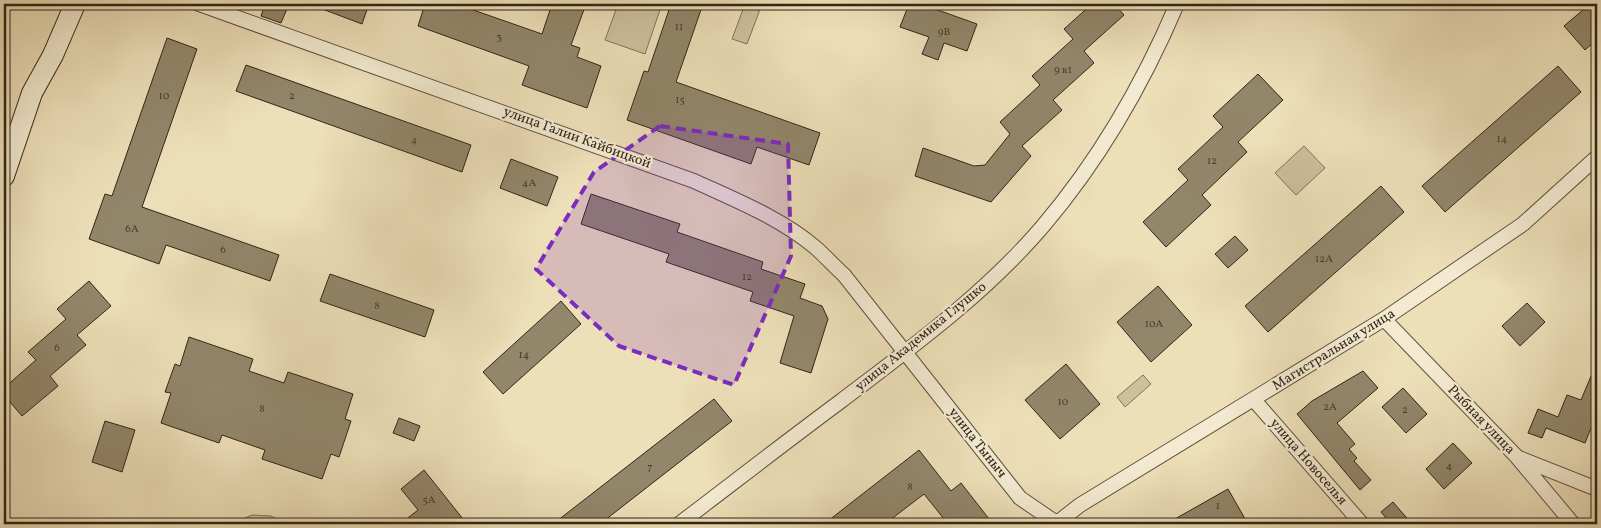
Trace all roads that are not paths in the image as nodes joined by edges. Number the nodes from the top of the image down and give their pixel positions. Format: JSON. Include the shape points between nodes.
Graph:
{"nodes":[{"id":1,"x":61,"y":4,"type":"edge"},
{"id":2,"x":75,"y":4,"type":"edge"},
{"id":3,"x":199,"y":4,"type":"edge"},
{"id":4,"x":1177,"y":4,"type":"edge"},
{"id":5,"x":32,"y":93,"type":"junction"},
{"id":6,"x":1596,"y":162,"type":"edge"},
{"id":7,"x":4,"y":176,"type":"edge"},
{"id":8,"x":1384,"y":319,"type":"junction"},
{"id":9,"x":905,"y":352,"type":"junction"},
{"id":10,"x":1254,"y":400,"type":"junction"},
{"id":11,"x":1517,"y":457,"type":"junction"},
{"id":12,"x":1597,"y":489,"type":"edge"},
{"id":13,"x":679,"y":524,"type":"edge"},
{"id":14,"x":1057,"y":524,"type":"edge"},
{"id":15,"x":1362,"y":524,"type":"edge"},
{"id":16,"x":1573,"y":524,"type":"edge"}],
"edges":[{"from":1,"to":5,"type":"main road"},
{"from":2,"to":5,"type":"main road"},
{"from":3,"to":9,"type":"street","name":"улица Галии Кайбицкой","via":[[685,177],[757,211],[807,242],[844,275]]},
{"from":4,"to":9,"type":"street","name":"улица Академика Глушко","via":[[1120,121],[1084,174],[1043,226],[999,273]]},
{"from":5,"to":7,"type":"main road"},
{"from":6,"to":8,"type":"street","name":"Магистральная улица","via":[[1523,224]]},
{"from":8,"to":10,"type":"street","name":"Магистральная улица"},
{"from":8,"to":11,"type":"street","name":"Рыбная улица"},
{"from":9,"to":13,"type":"street","name":"улица Академика Глушко"},
{"from":9,"to":14,"type":"street","name":"улица Тыныч","via":[[1020,498]]},
{"from":10,"to":14,"type":"street","name":"Магистральная улица","via":[[1080,505]]},
{"from":10,"to":15,"type":"street","name":"улица Новоселья"},
{"from":11,"to":12,"type":"street"},
{"from":11,"to":16,"type":"street","name":"Рыбная улица"}]}
